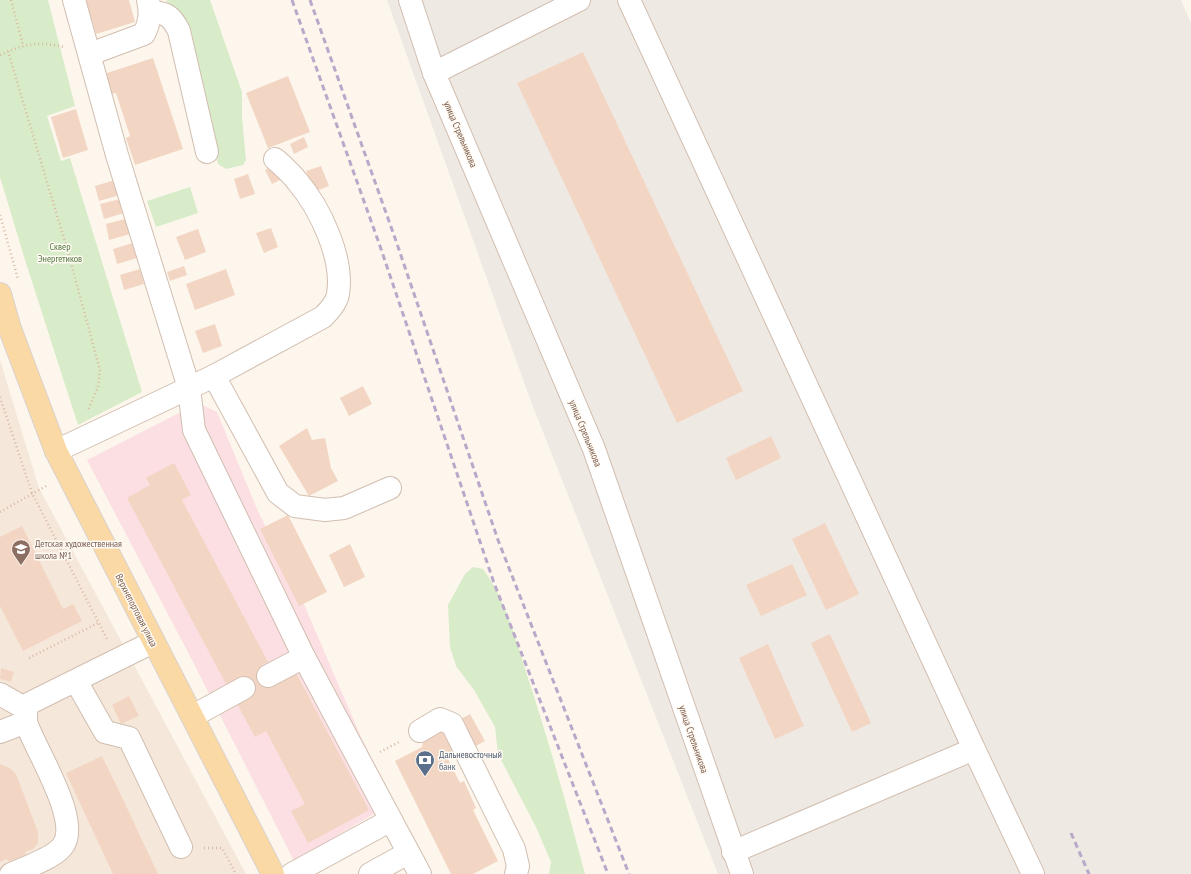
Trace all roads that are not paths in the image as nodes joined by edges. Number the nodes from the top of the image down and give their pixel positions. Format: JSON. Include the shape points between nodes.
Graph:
{"nodes":[{"id":1,"x":74,"y":0,"type":"edge"},
{"id":2,"x":410,"y":0,"type":"edge"},
{"id":3,"x":578,"y":0,"type":"edge"},
{"id":4,"x":629,"y":0,"type":"edge"},
{"id":5,"x":149,"y":6,"type":"edge"},
{"id":6,"x":90,"y":54,"type":"junction"},
{"id":7,"x":434,"y":73,"type":"junction"},
{"id":8,"x":207,"y":152,"type":"dead end"},
{"id":9,"x":275,"y":159,"type":"dead end"},
{"id":10,"x":0,"y":294,"type":"edge"},
{"id":11,"x":214,"y":376,"type":"junction"},
{"id":12,"x":189,"y":388,"type":"junction"},
{"id":13,"x":64,"y":448,"type":"junction"},
{"id":14,"x":390,"y":488,"type":"dead end"},
{"id":15,"x":153,"y":642,"type":"junction"},
{"id":16,"x":304,"y":658,"type":"junction"},
{"id":17,"x":268,"y":676,"type":"dead end"},
{"id":18,"x":76,"y":681,"type":"junction"},
{"id":19,"x":244,"y":688,"type":"dead end"},
{"id":20,"x":0,"y":694,"type":"edge"},
{"id":21,"x":26,"y":715,"type":"junction"},
{"id":22,"x":192,"y":716,"type":"junction"},
{"id":23,"x":420,"y":731,"type":"road end"},
{"id":24,"x":0,"y":732,"type":"edge"},
{"id":25,"x":974,"y":749,"type":"junction"},
{"id":26,"x":391,"y":820,"type":"junction"},
{"id":27,"x":181,"y":847,"type":"road end"},
{"id":28,"x":733,"y":852,"type":"junction"},
{"id":29,"x":408,"y":853,"type":"junction"},
{"id":30,"x":11,"y":874,"type":"edge"},
{"id":31,"x":273,"y":874,"type":"edge"},
{"id":32,"x":292,"y":874,"type":"edge"},
{"id":33,"x":370,"y":874,"type":"edge"},
{"id":34,"x":420,"y":874,"type":"edge"},
{"id":35,"x":516,"y":874,"type":"edge"},
{"id":36,"x":742,"y":874,"type":"edge"},
{"id":37,"x":1033,"y":874,"type":"edge"}],
"edges":[{"from":1,"to":6,"type":"street"},
{"from":2,"to":7,"type":"street","name":"улица Стрельникова"},
{"from":3,"to":7,"type":"street"},
{"from":4,"to":25,"type":"street"},
{"from":5,"to":6,"type":"street","via":[[149,24],[144,34]]},
{"from":5,"to":8,"type":"street","via":[[169,16],[179,31]]},
{"from":6,"to":12,"type":"street","via":[[117,155]]},
{"from":7,"to":28,"type":"street","name":"улица Стрельникова","via":[[594,449]]},
{"from":9,"to":11,"type":"street","via":[[298,181],[320,216],[335,252],[339,272],[338,295],[323,317]]},
{"from":10,"to":13,"type":"main road","name":"Верхнепортовая улица","via":[[10,330]]},
{"from":11,"to":12,"type":"street"},
{"from":11,"to":14,"type":"street","via":[[278,492],[295,506],[324,510],[344,508]]},
{"from":12,"to":13,"type":"street"},
{"from":12,"to":16,"type":"street","via":[[194,430]]},
{"from":13,"to":15,"type":"main road","name":"Верхнепортовая улица","via":[[68,475]]},
{"from":15,"to":18,"type":"street"},
{"from":15,"to":22,"type":"main road","name":"Верхнепортовая улица"},
{"from":16,"to":17,"type":"street"},
{"from":16,"to":26,"type":"street"},
{"from":18,"to":21,"type":"street","via":[[30,704]]},
{"from":18,"to":27,"type":"street","via":[[105,732],[129,738]]},
{"from":19,"to":22,"type":"street"},
{"from":20,"to":21,"type":"street"},
{"from":21,"to":24,"type":"street"},
{"from":21,"to":30,"type":"street","via":[[30,735],[66,815],[67,839],[57,852]]},
{"from":22,"to":31,"type":"main road","name":"Верхнепортовая улица"},
{"from":23,"to":35,"type":"street","via":[[440,719],[452,724],[514,849],[518,866]]},
{"from":25,"to":28,"type":"street"},
{"from":25,"to":37,"type":"street"},
{"from":26,"to":29,"type":"street"},
{"from":26,"to":32,"type":"street"},
{"from":28,"to":36,"type":"street","name":"улица Стрельникова"},
{"from":29,"to":33,"type":"street"},
{"from":29,"to":34,"type":"street"}]}
